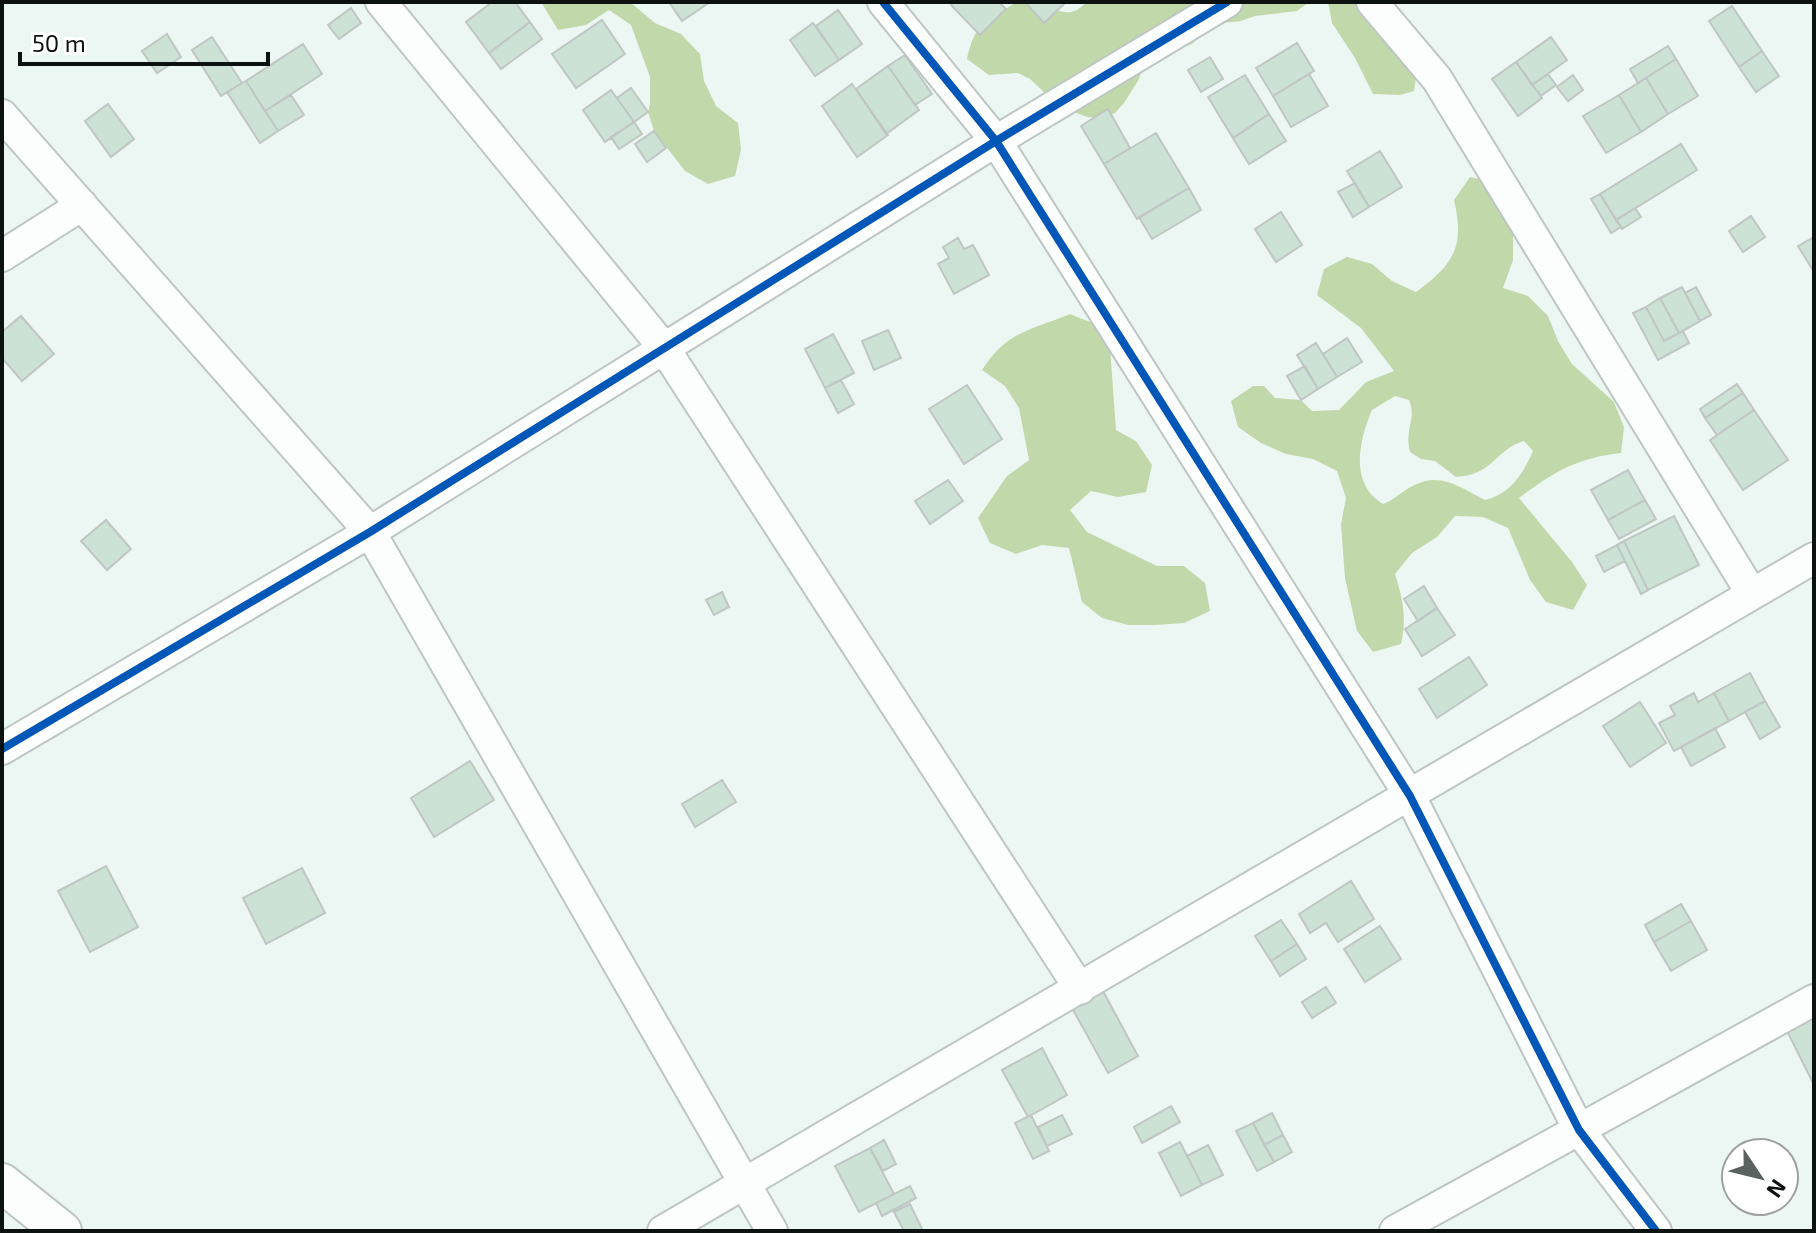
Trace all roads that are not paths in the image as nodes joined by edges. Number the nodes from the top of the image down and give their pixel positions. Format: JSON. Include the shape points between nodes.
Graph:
{"nodes":[{"id":1,"x":381,"y":2,"type":"edge"},
{"id":2,"x":883,"y":2,"type":"edge"},
{"id":3,"x":1227,"y":2,"type":"edge"},
{"id":4,"x":1372,"y":2,"type":"edge"},
{"id":5,"x":2,"y":115,"type":"edge"},
{"id":6,"x":996,"y":141,"type":"junction"},
{"id":7,"x":82,"y":205,"type":"junction"},
{"id":8,"x":2,"y":256,"type":"edge"},
{"id":9,"x":664,"y":348,"type":"junction"},
{"id":10,"x":370,"y":532,"type":"junction"},
{"id":11,"x":1814,"y":558,"type":"edge"},
{"id":12,"x":1752,"y":594,"type":"junction"},
{"id":13,"x":2,"y":749,"type":"edge"},
{"id":14,"x":1410,"y":796,"type":"junction"},
{"id":15,"x":1080,"y":989,"type":"junction"},
{"id":16,"x":1814,"y":1000,"type":"edge"},
{"id":17,"x":1579,"y":1130,"type":"junction"},
{"id":18,"x":2,"y":1183,"type":"edge"},
{"id":19,"x":744,"y":1185,"type":"junction"},
{"id":20,"x":62,"y":1231,"type":"edge"},
{"id":21,"x":663,"y":1231,"type":"edge"},
{"id":22,"x":772,"y":1231,"type":"edge"},
{"id":23,"x":1395,"y":1231,"type":"edge"},
{"id":24,"x":1656,"y":1231,"type":"edge"}],
"edges":[{"from":1,"to":9,"type":"street"},
{"from":2,"to":6,"type":"street"},
{"from":3,"to":6,"type":"street"},
{"from":4,"to":12,"type":"street","via":[[1437,79]]},
{"from":5,"to":7,"type":"street"},
{"from":6,"to":9,"type":"street"},
{"from":6,"to":14,"type":"street"},
{"from":7,"to":8,"type":"street"},
{"from":7,"to":10,"type":"street"},
{"from":9,"to":10,"type":"street"},
{"from":9,"to":15,"type":"street"},
{"from":10,"to":13,"type":"street"},
{"from":10,"to":19,"type":"street"},
{"from":11,"to":12,"type":"street"},
{"from":12,"to":14,"type":"street"},
{"from":14,"to":15,"type":"street"},
{"from":14,"to":17,"type":"street"},
{"from":15,"to":19,"type":"street"},
{"from":16,"to":17,"type":"street"},
{"from":17,"to":23,"type":"street"},
{"from":17,"to":24,"type":"street"},
{"from":18,"to":20,"type":"street"},
{"from":19,"to":21,"type":"street"},
{"from":19,"to":22,"type":"street"}]}
